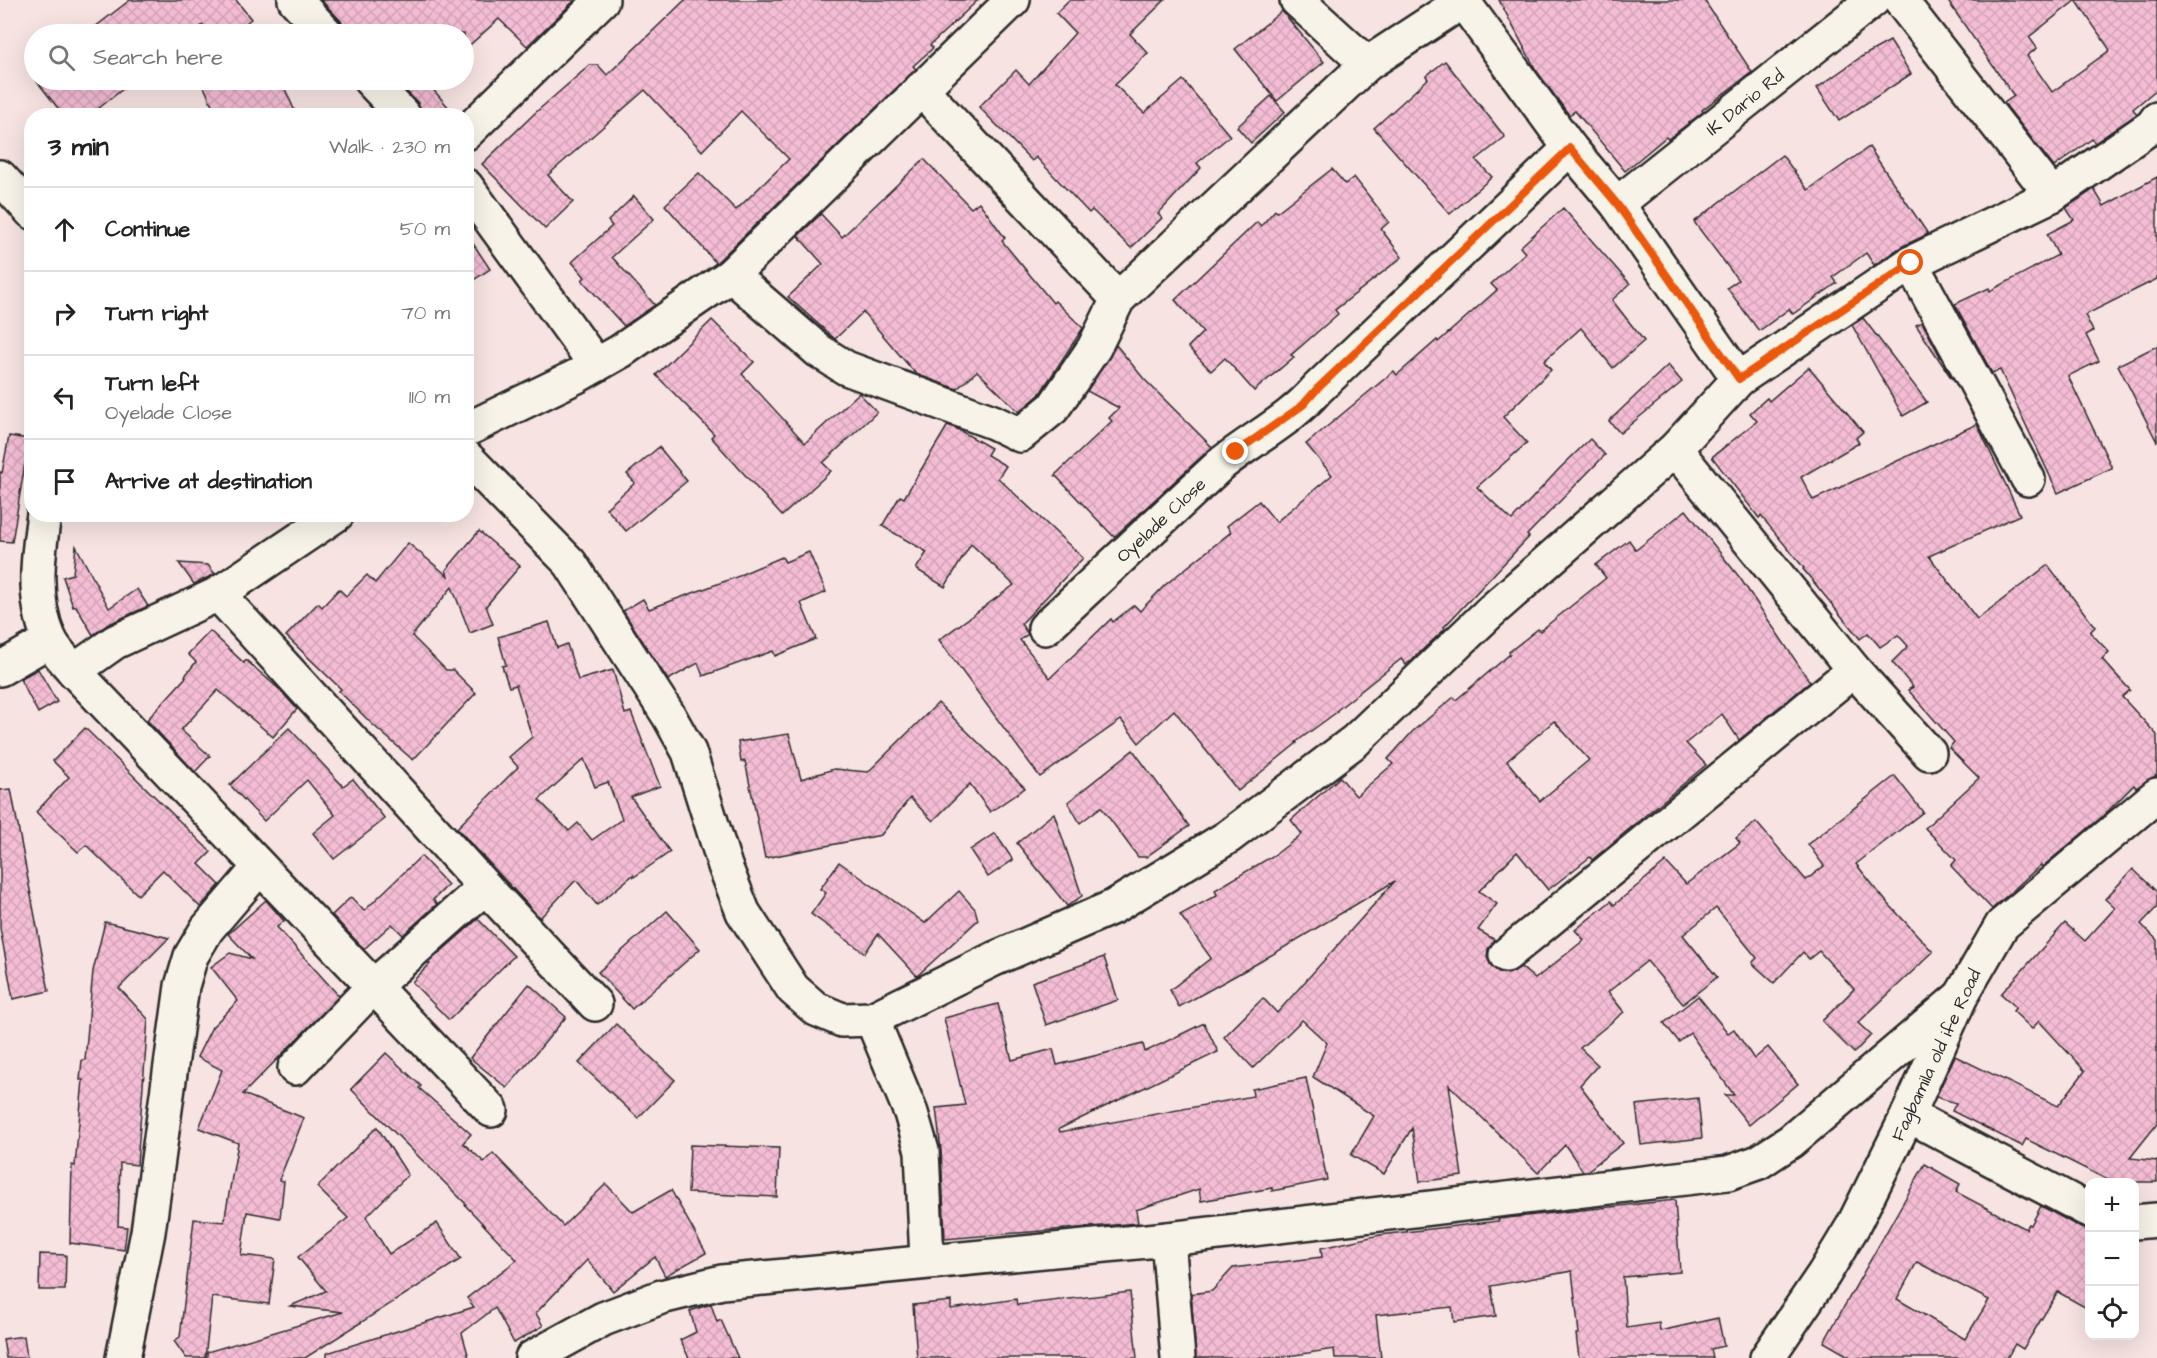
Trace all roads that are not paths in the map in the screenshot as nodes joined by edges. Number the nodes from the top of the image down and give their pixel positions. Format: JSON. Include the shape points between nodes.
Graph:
{"nodes":[{"id":1,"x":295,"y":0,"type":"edge"},
{"id":2,"x":602,"y":0,"type":"edge"},
{"id":3,"x":1013,"y":0,"type":"edge"},
{"id":4,"x":1297,"y":0,"type":"edge"},
{"id":5,"x":1873,"y":0,"type":"edge"},
{"id":6,"x":1900,"y":0,"type":"edge"},
{"id":7,"x":1463,"y":1,"type":"edge"},
{"id":8,"x":318,"y":24,"type":"edge"},
{"id":9,"x":1367,"y":64,"type":"junction"},
{"id":10,"x":921,"y":89,"type":"junction"},
{"id":11,"x":379,"y":90,"type":"edge"},
{"id":12,"x":396,"y":108,"type":"edge"},
{"id":13,"x":2157,"y":119,"type":"edge"},
{"id":14,"x":474,"y":125,"type":"edge"},
{"id":15,"x":1570,"y":148,"type":"junction"},
{"id":16,"x":0,"y":177,"type":"edge"},
{"id":17,"x":2052,"y":195,"type":"junction"},
{"id":18,"x":474,"y":197,"type":"edge"},
{"id":19,"x":24,"y":203,"type":"edge"},
{"id":20,"x":1617,"y":204,"type":"junction"},
{"id":21,"x":1911,"y":263,"type":"junction"},
{"id":22,"x":731,"y":275,"type":"junction"},
{"id":23,"x":1118,"y":299,"type":"junction"},
{"id":24,"x":596,"y":365,"type":"junction"},
{"id":25,"x":1739,"y":379,"type":"junction"},
{"id":26,"x":474,"y":426,"type":"edge"},
{"id":27,"x":1675,"y":449,"type":"junction"},
{"id":28,"x":474,"y":464,"type":"edge"},
{"id":29,"x":2028,"y":479,"type":"dead end"},
{"id":30,"x":43,"y":522,"type":"edge"},
{"id":31,"x":325,"y":522,"type":"edge"},
{"id":32,"x":218,"y":594,"type":"junction"},
{"id":33,"x":1045,"y":628,"type":"dead end"},
{"id":34,"x":50,"y":640,"type":"junction"},
{"id":35,"x":0,"y":669,"type":"edge"},
{"id":36,"x":1854,"y":670,"type":"junction"},
{"id":37,"x":74,"y":671,"type":"junction"},
{"id":38,"x":1929,"y":753,"type":"dead end"},
{"id":39,"x":2157,"y":795,"type":"edge"},
{"id":40,"x":259,"y":868,"type":"junction"},
{"id":41,"x":485,"y":887,"type":"junction"},
{"id":42,"x":1506,"y":955,"type":"dead end"},
{"id":43,"x":374,"y":986,"type":"junction"},
{"id":44,"x":1961,"y":996,"type":"junction"},
{"id":45,"x":596,"y":1004,"type":"dead end"},
{"id":46,"x":872,"y":1019,"type":"junction"},
{"id":47,"x":295,"y":1068,"type":"dead end"},
{"id":48,"x":491,"y":1110,"type":"dead end"},
{"id":49,"x":1908,"y":1115,"type":"junction"},
{"id":50,"x":2085,"y":1208,"type":"edge"},
{"id":51,"x":2157,"y":1220,"type":"edge"},
{"id":52,"x":2139,"y":1222,"type":"edge"},
{"id":53,"x":1168,"y":1239,"type":"junction"},
{"id":54,"x":927,"y":1260,"type":"junction"},
{"id":55,"x":123,"y":1358,"type":"edge"},
{"id":56,"x":532,"y":1358,"type":"edge"},
{"id":57,"x":1178,"y":1358,"type":"edge"},
{"id":58,"x":1767,"y":1358,"type":"edge"}],
"edges":[{"from":1,"to":8,"type":"street"},
{"from":2,"to":14,"type":"street"},
{"from":3,"to":10,"type":"street"},
{"from":4,"to":9,"type":"street"},
{"from":5,"to":20,"type":"street","name":"IK Dario Rd"},
{"from":6,"to":17,"type":"street"},
{"from":7,"to":9,"type":"street"},
{"from":7,"to":15,"type":"street"},
{"from":9,"to":23,"type":"street"},
{"from":10,"to":22,"type":"street"},
{"from":10,"to":23,"type":"street"},
{"from":11,"to":12,"type":"street"},
{"from":13,"to":17,"type":"street"},
{"from":15,"to":20,"type":"street"},
{"from":15,"to":33,"type":"street","name":"Oyelade Close","via":[[1303,405],[1220,465]]},
{"from":16,"to":19,"type":"street"},
{"from":17,"to":21,"type":"street"},
{"from":18,"to":24,"type":"street"},
{"from":20,"to":25,"type":"street"},
{"from":21,"to":25,"type":"street"},
{"from":21,"to":29,"type":"street"},
{"from":22,"to":23,"type":"street","via":[[819,351],[846,368],[1020,435],[1053,408],[1094,348]]},
{"from":22,"to":24,"type":"street"},
{"from":24,"to":26,"type":"street"},
{"from":25,"to":27,"type":"street"},
{"from":27,"to":36,"type":"street"},
{"from":27,"to":46,"type":"street","via":[[1489,613],[1355,741],[1228,837],[1113,907]]},
{"from":28,"to":46,"type":"street","via":[[570,563],[669,716],[689,752],[743,912],[793,989],[816,1009],[842,1020]]},
{"from":30,"to":34,"type":"street","via":[[38,605]]},
{"from":31,"to":32,"type":"street"},
{"from":32,"to":37,"type":"street","via":[[115,642]]},
{"from":32,"to":41,"type":"street"},
{"from":34,"to":35,"type":"street"},
{"from":34,"to":37,"type":"street"},
{"from":36,"to":38,"type":"street"},
{"from":36,"to":42,"type":"street"},
{"from":37,"to":40,"type":"street"},
{"from":39,"to":44,"type":"street","name":"Fagbamila old ife Road","via":[[2002,925]]},
{"from":40,"to":43,"type":"street"},
{"from":40,"to":55,"type":"street","via":[[207,929],[191,956],[182,986],[148,1232]]},
{"from":41,"to":43,"type":"street"},
{"from":41,"to":45,"type":"street"},
{"from":43,"to":47,"type":"street"},
{"from":43,"to":48,"type":"street"},
{"from":44,"to":49,"type":"street","name":"Fagbamila old ife Road"},
{"from":44,"to":53,"type":"street","via":[[1791,1141],[1759,1162],[1728,1173]]},
{"from":46,"to":54,"type":"street","via":[[911,1113],[922,1151]]},
{"from":49,"to":50,"type":"street"},
{"from":49,"to":58,"type":"street","name":"Fagbamila old ife Road","via":[[1853,1226]]},
{"from":51,"to":52,"type":"street"},
{"from":53,"to":54,"type":"street"},
{"from":53,"to":57,"type":"street"},
{"from":54,"to":56,"type":"street","via":[[722,1282],[661,1297],[603,1319]]}]}
